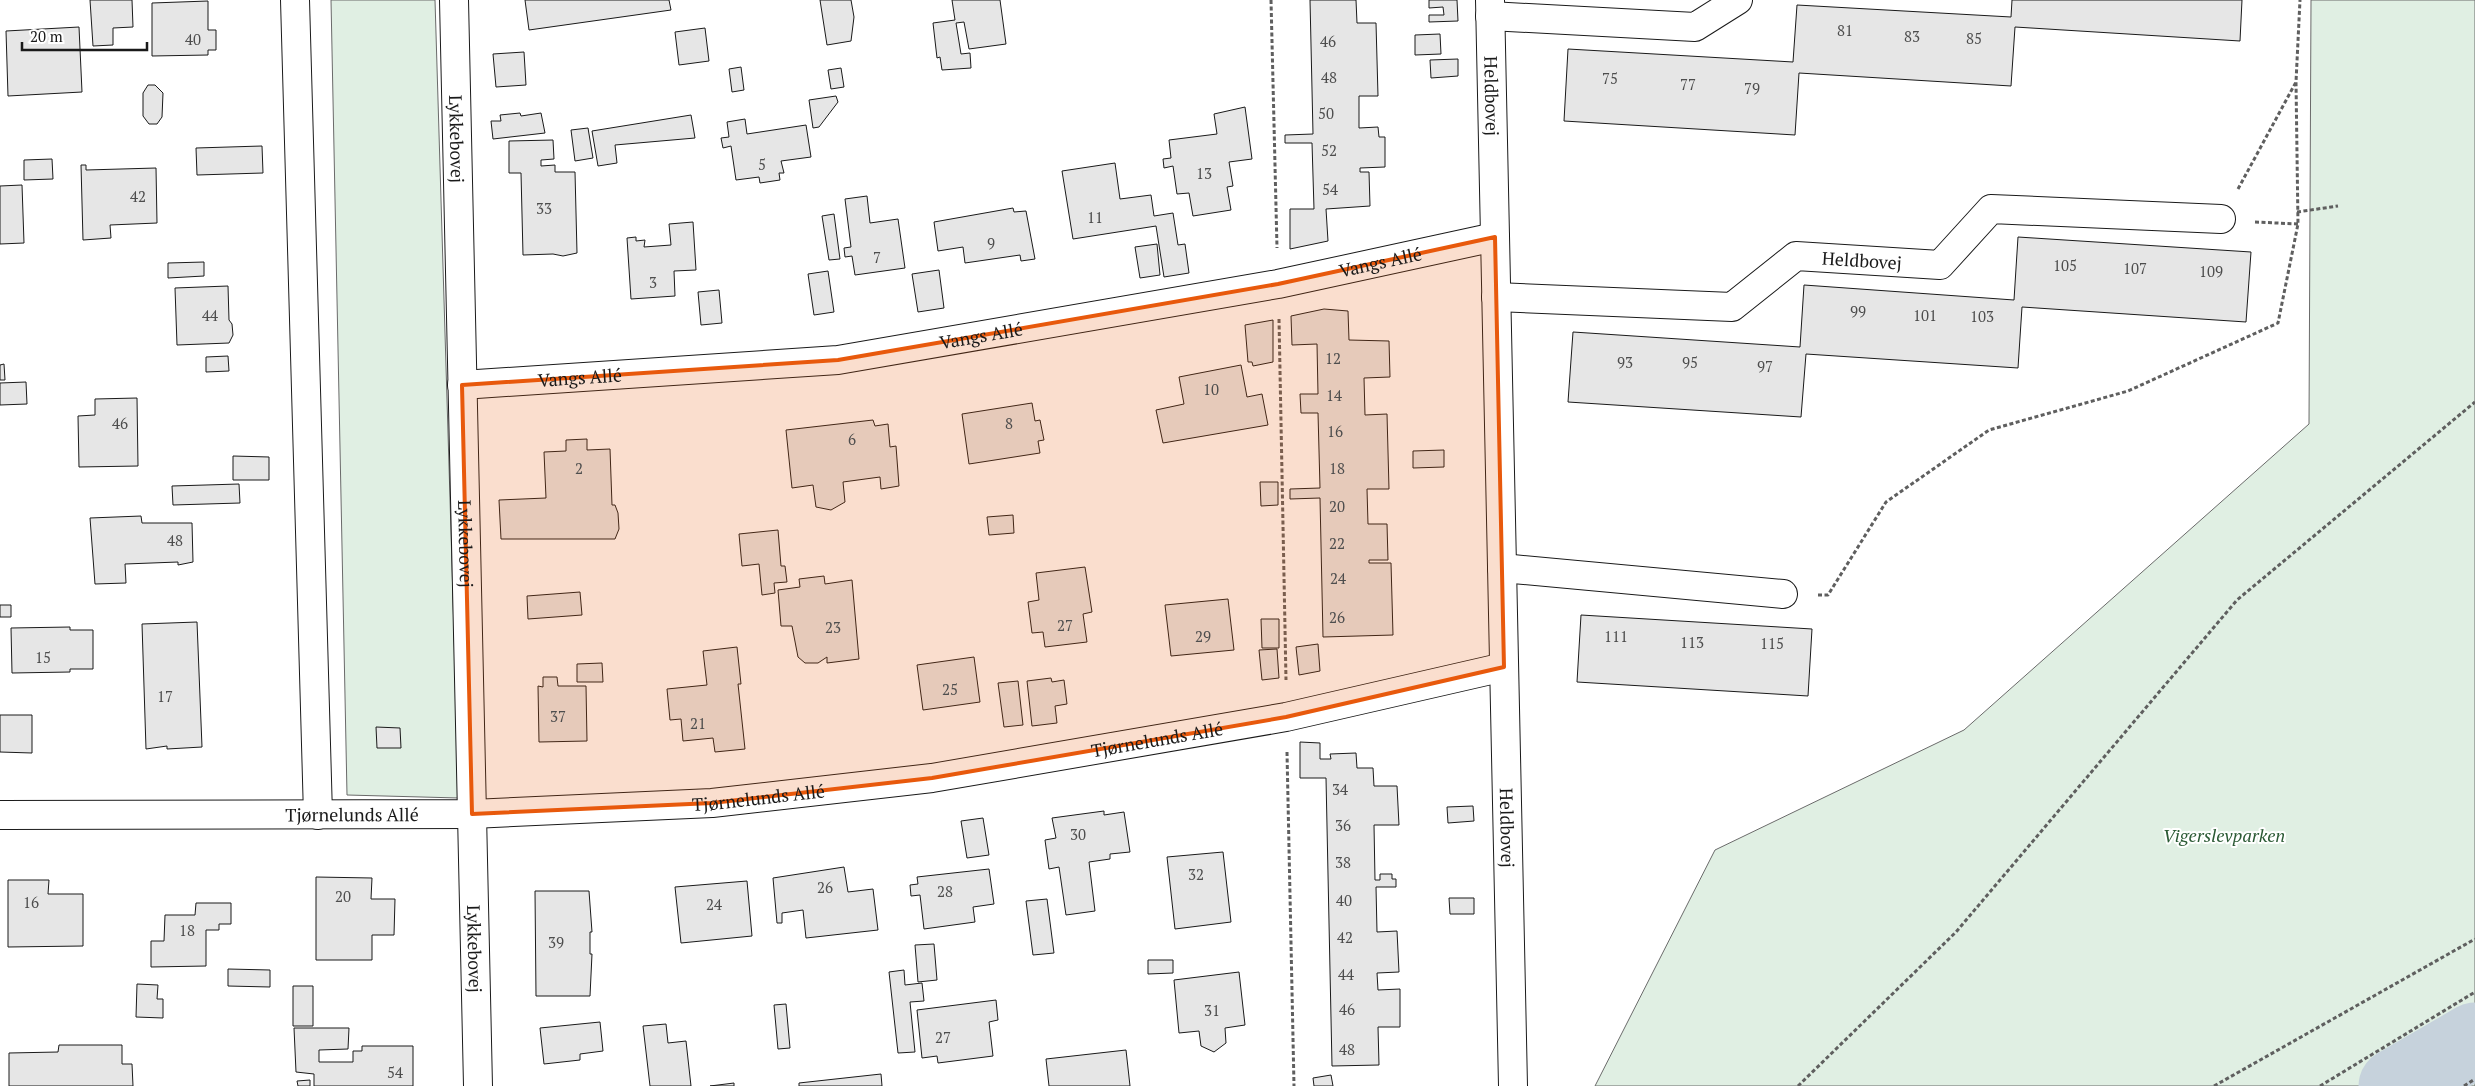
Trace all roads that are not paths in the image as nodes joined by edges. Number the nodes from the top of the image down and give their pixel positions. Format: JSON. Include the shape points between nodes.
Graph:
{"nodes":[{"id":1,"x":296,"y":0,"type":"edge"},
{"id":2,"x":454,"y":0,"type":"edge"},
{"id":3,"x":1738,"y":0,"type":"edge"},
{"id":4,"x":1490,"y":8,"type":"edge"},
{"id":5,"x":2221,"y":219,"type":"road end"},
{"id":6,"x":1495,"y":237,"type":"junction"},
{"id":7,"x":1496,"y":297,"type":"junction"},
{"id":8,"x":462,"y":386,"type":"junction"},
{"id":9,"x":1502,"y":568,"type":"junction"},
{"id":10,"x":1783,"y":594,"type":"road end"},
{"id":11,"x":1504,"y":667,"type":"junction"},
{"id":12,"x":472,"y":814,"type":"junction"},
{"id":13,"x":0,"y":815,"type":"edge"},
{"id":14,"x":318,"y":815,"type":"junction"},
{"id":15,"x":478,"y":1086,"type":"edge"},
{"id":16,"x":1513,"y":1086,"type":"edge"}],
"edges":[{"from":1,"to":14,"type":"street"},
{"from":2,"to":8,"type":"street","name":"Lykkebovej"},
{"from":3,"to":4,"type":"street","name":"Heldbovej","via":[[1695,27]]},
{"from":4,"to":6,"type":"street","name":"Heldbovej"},
{"from":5,"to":7,"type":"street","name":"Heldbovej","via":[[1991,209],[1940,265],[1796,256],[1732,308]]},
{"from":6,"to":7,"type":"street","name":"Heldbovej"},
{"from":6,"to":8,"type":"street","name":"Vangs Allé","via":[[1278,284],[838,360]]},
{"from":7,"to":9,"type":"street","name":"Heldbovej"},
{"from":8,"to":12,"type":"street","name":"Lykkebovej"},
{"from":9,"to":10,"type":"street"},
{"from":9,"to":11,"type":"street","name":"Heldbovej"},
{"from":11,"to":12,"type":"street","name":"Tjørnelunds Allé","via":[[1286,717],[932,778],[712,803]]},
{"from":11,"to":16,"type":"street","name":"Heldbovej"},
{"from":12,"to":14,"type":"street","name":"Tjørnelunds Allé"},
{"from":12,"to":15,"type":"street","name":"Lykkebovej"},
{"from":13,"to":14,"type":"street","name":"Tjørnelunds Allé"}]}
